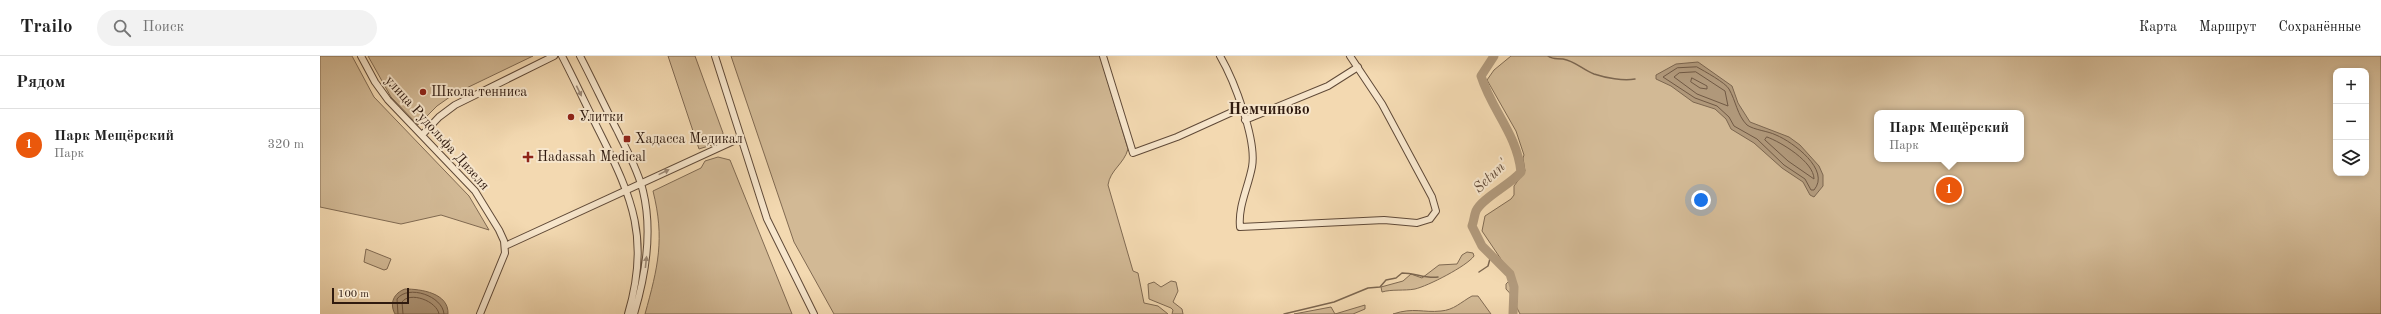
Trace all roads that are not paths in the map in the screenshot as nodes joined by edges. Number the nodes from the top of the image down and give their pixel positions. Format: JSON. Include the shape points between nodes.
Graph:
{"nodes":[{"id":1,"x":361,"y":56,"type":"edge"},
{"id":2,"x":554,"y":56,"type":"edge"},
{"id":3,"x":562,"y":56,"type":"edge"},
{"id":4,"x":580,"y":56,"type":"edge"},
{"id":5,"x":715,"y":56,"type":"edge"},
{"id":6,"x":1103,"y":56,"type":"edge"},
{"id":7,"x":1220,"y":56,"type":"edge"},
{"id":8,"x":1350,"y":56,"type":"edge"},
{"id":9,"x":1358,"y":67,"type":"junction"},
{"id":10,"x":1241,"y":108,"type":"junction"},
{"id":11,"x":1245,"y":120,"type":"junction"},
{"id":12,"x":422,"y":135,"type":"junction"},
{"id":13,"x":740,"y":138,"type":"junction"},
{"id":14,"x":641,"y":183,"type":"junction"},
{"id":15,"x":627,"y":190,"type":"junction"},
{"id":16,"x":505,"y":246,"type":"junction"},
{"id":17,"x":480,"y":314,"type":"edge"},
{"id":18,"x":628,"y":314,"type":"edge"},
{"id":19,"x":634,"y":314,"type":"edge"},
{"id":20,"x":814,"y":314,"type":"edge"}],
"edges":[{"from":1,"to":12,"type":"street","name":"улица Рудольфа Дизеля","via":[[388,100]]},
{"from":2,"to":12,"type":"street","via":[[454,105],[438,117]]},
{"from":3,"to":15,"type":"street","one_way":true},
{"from":4,"to":14,"type":"street"},
{"from":5,"to":13,"type":"street"},
{"from":6,"to":10,"type":"street","via":[[1133,153],[1177,137]]},
{"from":7,"to":10,"type":"street","via":[[1232,79]]},
{"from":8,"to":9,"type":"street"},
{"from":9,"to":11,"type":"street","via":[[1328,86]]},
{"from":9,"to":11,"type":"street","via":[[1382,104],[1432,197],[1436,211],[1430,219],[1417,223],[1384,220],[1240,227],[1242,199],[1252,166]]},
{"from":10,"to":11,"type":"street"},
{"from":12,"to":16,"type":"street","name":"улица Рудольфа Дизеля","via":[[475,190],[499,230]]},
{"from":14,"to":13,"type":"street","one_way":true},
{"from":13,"to":20,"type":"street","via":[[767,219]]},
{"from":14,"to":15,"type":"street"},
{"from":19,"to":14,"type":"street","one_way":true,"via":[[644,273],[648,239]]},
{"from":15,"to":16,"type":"street"},
{"from":15,"to":18,"type":"street","via":[[636,221],[639,258],[636,287]]},
{"from":16,"to":17,"type":"street","via":[[503,258]]}]}
